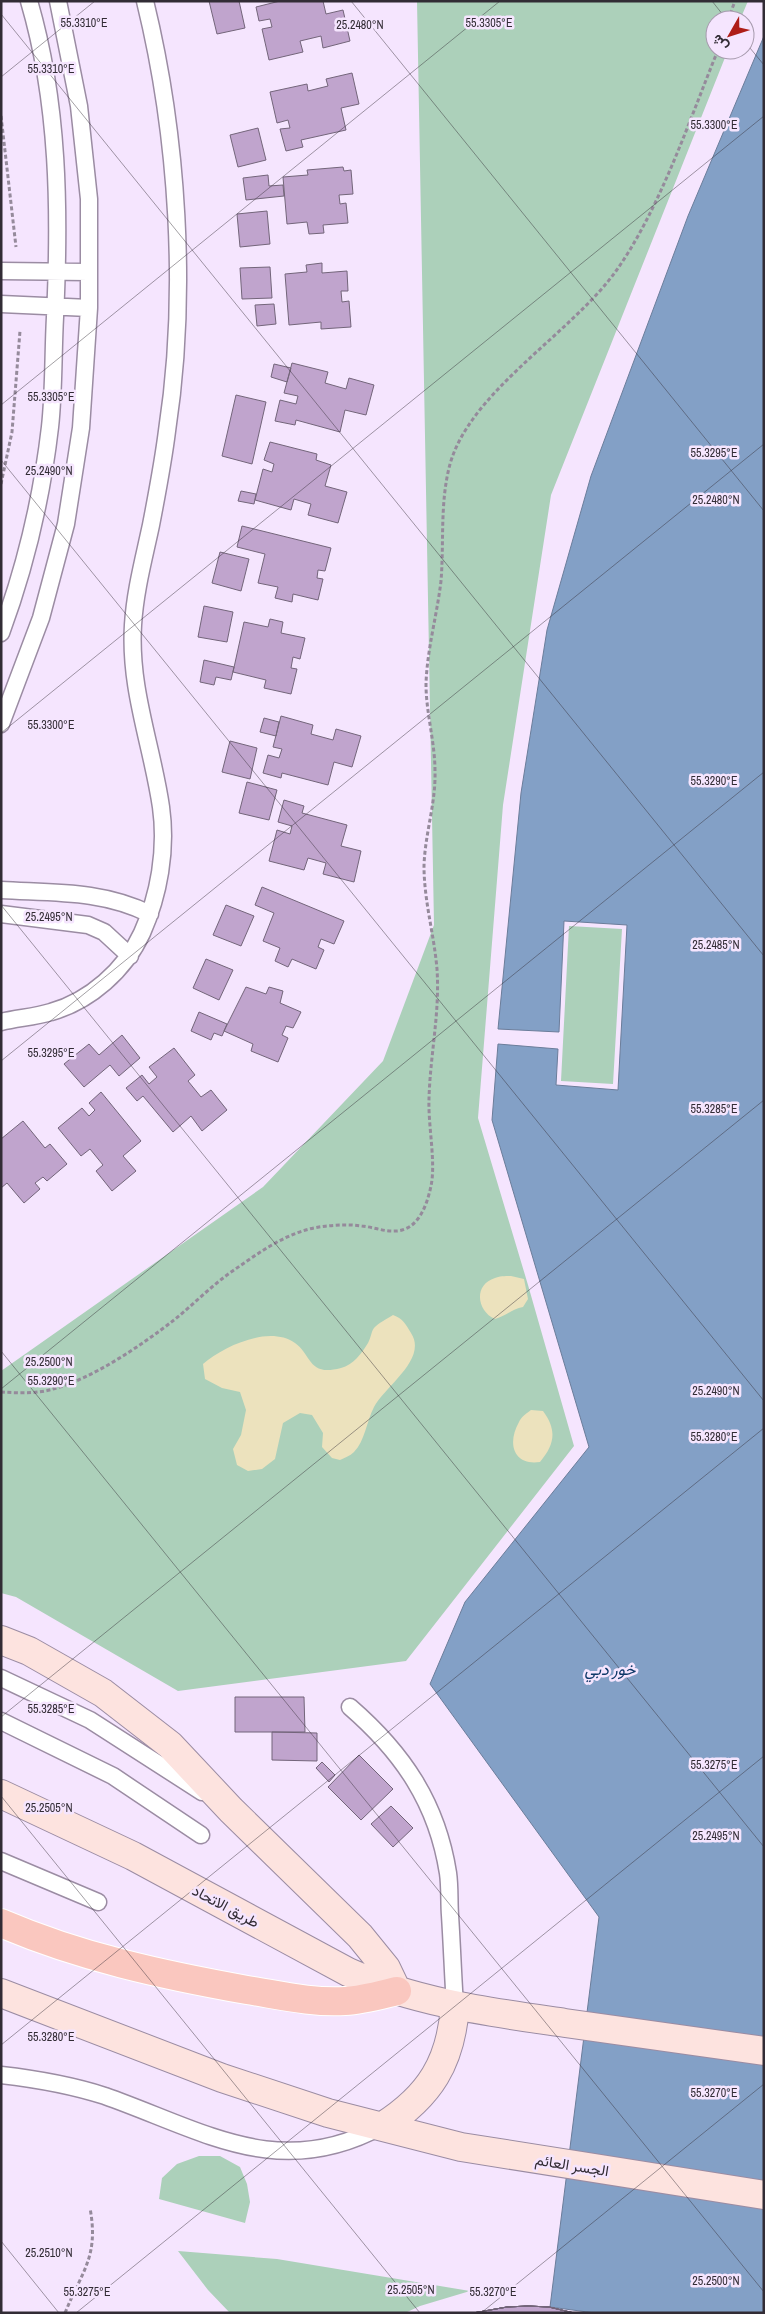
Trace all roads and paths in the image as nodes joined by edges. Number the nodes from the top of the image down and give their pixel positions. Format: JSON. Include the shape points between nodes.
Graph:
{"nodes":[{"id":1,"x":29,"y":1,"type":"edge"},
{"id":2,"x":58,"y":1,"type":"edge"},
{"id":3,"x":145,"y":1,"type":"edge"},
{"id":4,"x":714,"y":60,"type":"edge"},
{"id":5,"x":1,"y":271,"type":"edge"},
{"id":6,"x":57,"y":271,"type":"junction"},
{"id":7,"x":88,"y":272,"type":"junction"},
{"id":8,"x":1,"y":304,"type":"edge"},
{"id":9,"x":56,"y":306,"type":"junction"},
{"id":10,"x":89,"y":308,"type":"junction"},
{"id":11,"x":1,"y":634,"type":"edge"},
{"id":12,"x":1,"y":724,"type":"edge"},
{"id":13,"x":1,"y":890,"type":"edge"},
{"id":14,"x":1,"y":914,"type":"edge"},
{"id":15,"x":150,"y":914,"type":"junction"},
{"id":16,"x":130,"y":956,"type":"junction"},
{"id":17,"x":1,"y":1022,"type":"edge"},
{"id":18,"x":1,"y":1392,"type":"edge"},
{"id":19,"x":1,"y":1640,"type":"edge"},
{"id":20,"x":1,"y":1678,"type":"edge"},
{"id":21,"x":350,"y":1707,"type":"dead end"},
{"id":22,"x":1,"y":1721,"type":"edge"},
{"id":23,"x":1,"y":1794,"type":"edge"},
{"id":24,"x":232,"y":1810,"type":"junction"},
{"id":25,"x":201,"y":1835,"type":"dead end"},
{"id":26,"x":1,"y":1861,"type":"edge"},
{"id":27,"x":98,"y":1902,"type":"dead end"},
{"id":28,"x":1,"y":1923,"type":"edge"},
{"id":29,"x":397,"y":1991,"type":"junction"},
{"id":30,"x":1,"y":1993,"type":"edge"},
{"id":31,"x":455,"y":2006,"type":"junction"},
{"id":32,"x":764,"y":2051,"type":"edge"},
{"id":33,"x":1,"y":2075,"type":"edge"},
{"id":34,"x":383,"y":2126,"type":"junction"},
{"id":35,"x":764,"y":2195,"type":"edge"},
{"id":36,"x":90,"y":2208,"type":"dead end"},
{"id":37,"x":65,"y":2313,"type":"edge"}],
"edges":[{"from":1,"to":6,"type":"lane","via":[[50,105],[58,197]]},
{"from":2,"to":7,"type":"lane","via":[[79,106],[89,199]]},
{"from":3,"to":15,"type":"lane","via":[[169,132],[177,231],[176,330],[168,428],[139,575],[133,625],[133,675],[161,809],[163,844]]},
{"from":4,"to":18,"type":"path","via":[[656,199],[640,233],[615,272],[586,308],[480,410],[461,436],[449,466],[444,498],[440,585],[426,682],[435,771],[424,866],[437,970],[437,1005],[429,1101],[432,1176],[422,1213],[408,1228],[397,1231],[338,1224],[290,1235],[230,1272],[148,1339],[117,1359],[53,1389]]},
{"from":5,"to":6,"type":"lane"},
{"from":6,"to":7,"type":"lane"},
{"from":6,"to":9,"type":"lane"},
{"from":7,"to":10,"type":"lane"},
{"from":8,"to":9,"type":"lane"},
{"from":9,"to":10,"type":"lane"},
{"from":9,"to":11,"type":"lane","via":[[50,427],[33,522]]},
{"from":10,"to":12,"type":"lane","via":[[81,428],[66,524],[41,618]]},
{"from":13,"to":15,"type":"lane","via":[[98,895]]},
{"from":14,"to":16,"type":"lane","via":[[88,925],[104,932]]},
{"from":15,"to":16,"type":"lane"},
{"from":16,"to":17,"type":"lane","via":[[81,1000],[51,1012]]},
{"from":19,"to":24,"type":"main road","via":[[28,1651],[102,1693],[170,1745]]},
{"from":20,"to":24,"type":"lane","via":[[90,1720]]},
{"from":21,"to":31,"type":"lane","via":[[397,1754],[431,1810],[448,1875]]},
{"from":22,"to":25,"type":"lane","via":[[113,1776]]},
{"from":23,"to":29,"type":"main road","name":"طريق الاتحاد","via":[[133,1856],[348,1972]]},
{"from":24,"to":29,"type":"main road","via":[[360,1936],[386,1968]]},
{"from":26,"to":27,"type":"lane"},
{"from":28,"to":29,"type":"main road","via":[[110,1961],[210,1983],[317,2001],[371,1998]]},
{"from":29,"to":31,"type":"main road","name":"طريق الاتحاد"},
{"from":30,"to":34,"type":"main road","via":[[222,2078]]},
{"from":31,"to":32,"type":"main road"},
{"from":31,"to":34,"type":"main road","via":[[447,2055],[436,2076],[421,2096]]},
{"from":33,"to":34,"type":"lane","via":[[69,2086],[186,2128],[274,2151],[330,2148]]},
{"from":34,"to":35,"type":"main road","name":"الجسر العائم","via":[[469,2148]]},
{"from":36,"to":37,"type":"path","via":[[93,2243],[90,2260]]}]}
